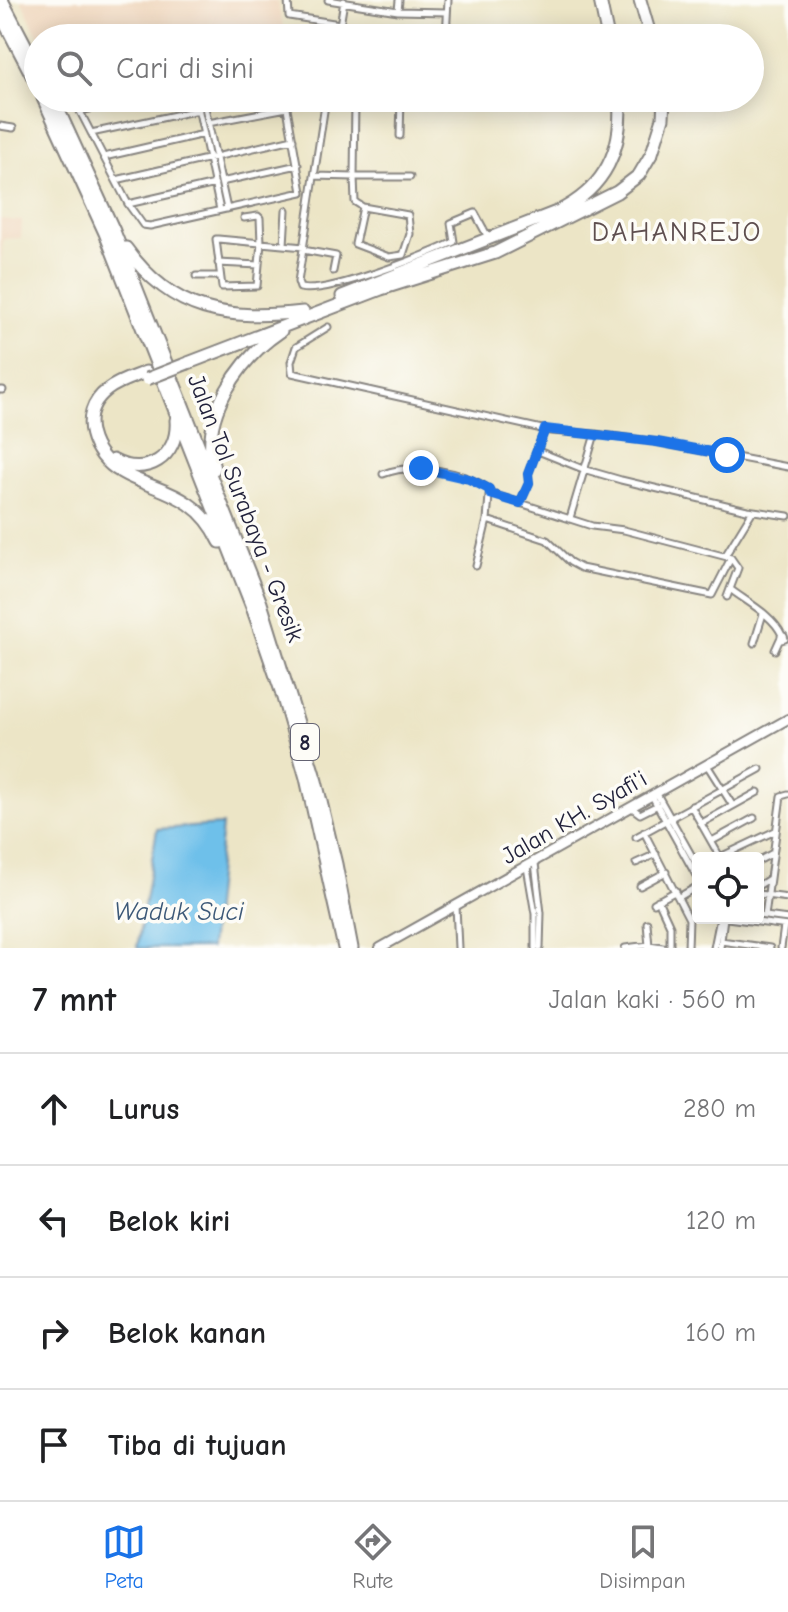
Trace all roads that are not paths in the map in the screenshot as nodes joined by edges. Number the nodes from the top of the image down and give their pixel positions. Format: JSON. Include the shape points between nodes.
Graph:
{"nodes":[{"id":1,"x":2,"y":0,"type":"edge"},
{"id":2,"x":288,"y":0,"type":"edge"},
{"id":3,"x":328,"y":0,"type":"edge"},
{"id":4,"x":399,"y":0,"type":"edge"},
{"id":5,"x":448,"y":0,"type":"edge"},
{"id":6,"x":600,"y":0,"type":"edge"},
{"id":7,"x":642,"y":0,"type":"edge"},
{"id":8,"x":344,"y":1,"type":"edge"},
{"id":9,"x":398,"y":11,"type":"junction"},
{"id":10,"x":447,"y":12,"type":"junction"},
{"id":11,"x":0,"y":14,"type":"edge"},
{"id":12,"x":340,"y":24,"type":"joint"},
{"id":13,"x":447,"y":24,"type":"edge"},
{"id":14,"x":605,"y":24,"type":"edge"},
{"id":15,"x":649,"y":24,"type":"edge"},
{"id":16,"x":24,"y":42,"type":"edge"},
{"id":17,"x":24,"y":60,"type":"edge"},
{"id":18,"x":49,"y":112,"type":"edge"},
{"id":19,"x":59,"y":112,"type":"edge"},
{"id":20,"x":80,"y":112,"type":"edge"},
{"id":21,"x":190,"y":112,"type":"edge"},
{"id":22,"x":199,"y":112,"type":"edge"},
{"id":23,"x":206,"y":112,"type":"edge"},
{"id":24,"x":261,"y":112,"type":"edge"},
{"id":25,"x":286,"y":112,"type":"edge"},
{"id":26,"x":324,"y":112,"type":"edge"},
{"id":27,"x":355,"y":112,"type":"edge"},
{"id":28,"x":401,"y":112,"type":"edge"},
{"id":29,"x":620,"y":112,"type":"edge"},
{"id":30,"x":662,"y":112,"type":"edge"},
{"id":31,"x":208,"y":123,"type":"junction"},
{"id":32,"x":0,"y":126,"type":"edge"},
{"id":33,"x":13,"y":128,"type":"dead end"},
{"id":34,"x":91,"y":133,"type":"junction"},
{"id":35,"x":204,"y":134,"type":"junction"},
{"id":36,"x":400,"y":136,"type":"dead end"},
{"id":37,"x":293,"y":139,"type":"junction"},
{"id":38,"x":104,"y":157,"type":"junction"},
{"id":39,"x":212,"y":157,"type":"junction"},
{"id":40,"x":298,"y":165,"type":"junction"},
{"id":41,"x":315,"y":176,"type":"junction"},
{"id":42,"x":354,"y":177,"type":"junction"},
{"id":43,"x":410,"y":177,"type":"dead end"},
{"id":44,"x":116,"y":180,"type":"junction"},
{"id":45,"x":218,"y":183,"type":"junction"},
{"id":46,"x":128,"y":204,"type":"junction"},
{"id":47,"x":363,"y":207,"type":"junction"},
{"id":48,"x":224,"y":210,"type":"junction"},
{"id":49,"x":286,"y":210,"type":"dead end"},
{"id":50,"x":244,"y":218,"type":"dead end"},
{"id":51,"x":114,"y":231,"type":"junction"},
{"id":52,"x":489,"y":239,"type":"junction"},
{"id":53,"x":261,"y":243,"type":"junction"},
{"id":54,"x":284,"y":245,"type":"junction"},
{"id":55,"x":304,"y":248,"type":"junction"},
{"id":56,"x":218,"y":263,"type":"junction"},
{"id":57,"x":259,"y":265,"type":"junction"},
{"id":58,"x":333,"y":271,"type":"dead end"},
{"id":59,"x":196,"y":276,"type":"dead end"},
{"id":60,"x":219,"y":276,"type":"junction"},
{"id":61,"x":300,"y":316,"type":"junction"},
{"id":62,"x":328,"y":327,"type":"dead end"},
{"id":63,"x":146,"y":375,"type":"junction"},
{"id":64,"x":175,"y":407,"type":"junction"},
{"id":65,"x":545,"y":429,"type":"junction"},
{"id":66,"x":595,"y":434,"type":"junction"},
{"id":67,"x":538,"y":451,"type":"junction"},
{"id":68,"x":788,"y":467,"type":"edge"},
{"id":69,"x":583,"y":469,"type":"junction"},
{"id":70,"x":383,"y":474,"type":"dead end"},
{"id":71,"x":490,"y":494,"type":"junction"},
{"id":72,"x":520,"y":503,"type":"junction"},
{"id":73,"x":752,"y":512,"type":"junction"},
{"id":74,"x":788,"y":516,"type":"edge"},
{"id":75,"x":570,"y":518,"type":"junction"},
{"id":76,"x":487,"y":520,"type":"junction"},
{"id":77,"x":238,"y":542,"type":"junction"},
{"id":78,"x":728,"y":557,"type":"junction"},
{"id":79,"x":476,"y":566,"type":"dead end"},
{"id":80,"x":730,"y":589,"type":"junction"},
{"id":81,"x":727,"y":597,"type":"dead end"},
{"id":82,"x":252,"y":607,"type":"junction"},
{"id":83,"x":763,"y":614,"type":"junction"},
{"id":84,"x":783,"y":640,"type":"edge"},
{"id":85,"x":754,"y":643,"type":"dead end"},
{"id":86,"x":775,"y":650,"type":"dead end"},
{"id":87,"x":788,"y":719,"type":"edge"},
{"id":88,"x":707,"y":765,"type":"junction"},
{"id":89,"x":760,"y":769,"type":"dead end"},
{"id":90,"x":721,"y":789,"type":"junction"},
{"id":91,"x":758,"y":792,"type":"dead end"},
{"id":92,"x":654,"y":794,"type":"junction"},
{"id":93,"x":788,"y":794,"type":"edge"},
{"id":94,"x":660,"y":804,"type":"junction"},
{"id":95,"x":691,"y":806,"type":"junction"},
{"id":96,"x":733,"y":806,"type":"junction"},
{"id":97,"x":632,"y":808,"type":"junction"},
{"id":98,"x":778,"y":814,"type":"junction"},
{"id":99,"x":788,"y":815,"type":"edge"},
{"id":100,"x":754,"y":818,"type":"dead end"},
{"id":101,"x":668,"y":819,"type":"junction"},
{"id":102,"x":702,"y":823,"type":"junction"},
{"id":103,"x":775,"y":831,"type":"junction"},
{"id":104,"x":644,"y":832,"type":"junction"},
{"id":105,"x":636,"y":837,"type":"dead end"},
{"id":106,"x":712,"y":841,"type":"junction"},
{"id":107,"x":718,"y":852,"type":"edge"},
{"id":108,"x":733,"y":852,"type":"edge"},
{"id":109,"x":773,"y":853,"type":"junction"},
{"id":110,"x":656,"y":854,"type":"junction"},
{"id":111,"x":687,"y":854,"type":"junction"},
{"id":112,"x":764,"y":858,"type":"edge"},
{"id":113,"x":692,"y":860,"type":"edge"},
{"id":114,"x":636,"y":863,"type":"dead end"},
{"id":115,"x":531,"y":865,"type":"junction"},
{"id":116,"x":692,"y":865,"type":"edge"},
{"id":117,"x":666,"y":872,"type":"junction"},
{"id":118,"x":769,"y":879,"type":"junction"},
{"id":119,"x":764,"y":882,"type":"edge"},
{"id":120,"x":640,"y":886,"type":"dead end"},
{"id":121,"x":692,"y":888,"type":"edge"},
{"id":122,"x":678,"y":894,"type":"junction"},
{"id":123,"x":764,"y":895,"type":"edge"},
{"id":124,"x":768,"y":895,"type":"junction"},
{"id":125,"x":788,"y":898,"type":"edge"},
{"id":126,"x":456,"y":905,"type":"junction"},
{"id":127,"x":764,"y":909,"type":"edge"},
{"id":128,"x":764,"y":917,"type":"edge"},
{"id":129,"x":647,"y":923,"type":"dead end"},
{"id":130,"x":783,"y":923,"type":"edge"},
{"id":131,"x":723,"y":924,"type":"edge"},
{"id":132,"x":649,"y":946,"type":"edge"},
{"id":133,"x":718,"y":946,"type":"edge"},
{"id":134,"x":745,"y":946,"type":"edge"},
{"id":135,"x":344,"y":948,"type":"edge"},
{"id":136,"x":352,"y":948,"type":"edge"},
{"id":137,"x":380,"y":948,"type":"edge"},
{"id":138,"x":458,"y":948,"type":"edge"},
{"id":139,"x":538,"y":948,"type":"edge"},
{"id":140,"x":627,"y":948,"type":"edge"},
{"id":141,"x":669,"y":948,"type":"edge"},
{"id":142,"x":688,"y":948,"type":"edge"},
{"id":143,"x":768,"y":948,"type":"edge"},
{"id":144,"x":781,"y":948,"type":"edge"}],
"edges":[{"from":1,"to":16,"type":"highway"},
{"from":2,"to":12,"type":"street","via":[[289,16]]},
{"from":3,"to":8,"type":"street"},
{"from":4,"to":9,"type":"street"},
{"from":5,"to":10,"type":"street"},
{"from":6,"to":14,"type":"highway"},
{"from":7,"to":15,"type":"highway"},
{"from":8,"to":9,"type":"street"},
{"from":8,"to":12,"type":"street"},
{"from":9,"to":10,"type":"street"},
{"from":10,"to":13,"type":"street"},
{"from":11,"to":17,"type":"highway"},
{"from":18,"to":64,"type":"highway","name":"Jalan Tol Surabaya - Gresik","number":"8"},
{"from":19,"to":51,"type":"highway","name":"Jalan Tol Surabaya - Gresik","number":"8"},
{"from":20,"to":34,"type":"street"},
{"from":21,"to":34,"type":"street"},
{"from":22,"to":35,"type":"street"},
{"from":23,"to":31,"type":"street"},
{"from":24,"to":31,"type":"street"},
{"from":25,"to":37,"type":"street"},
{"from":26,"to":41,"type":"street"},
{"from":27,"to":42,"type":"street"},
{"from":28,"to":36,"type":"street"},
{"from":29,"to":52,"type":"highway","via":[[616,147],[589,193]]},
{"from":30,"to":61,"type":"highway","via":[[646,165],[617,192],[496,259]]},
{"from":31,"to":39,"type":"street"},
{"from":32,"to":33,"type":"street"},
{"from":34,"to":38,"type":"street"},
{"from":35,"to":38,"type":"street"},
{"from":35,"to":39,"type":"street"},
{"from":37,"to":39,"type":"street"},
{"from":37,"to":40,"type":"street"},
{"from":38,"to":44,"type":"street"},
{"from":39,"to":44,"type":"street"},
{"from":39,"to":45,"type":"street"},
{"from":40,"to":45,"type":"street"},
{"from":40,"to":48,"type":"street","via":[[300,194]]},
{"from":41,"to":42,"type":"street"},
{"from":41,"to":55,"type":"street"},
{"from":42,"to":43,"type":"street"},
{"from":42,"to":47,"type":"street","via":[[355,202]]},
{"from":44,"to":46,"type":"street"},
{"from":45,"to":46,"type":"street"},
{"from":45,"to":48,"type":"street"},
{"from":46,"to":48,"type":"street","via":[[146,226]]},
{"from":47,"to":47,"type":"street","via":[[408,215],[410,234],[403,255],[389,257],[355,244]]},
{"from":49,"to":54,"type":"street"},
{"from":50,"to":53,"type":"street","via":[[259,216]]},
{"from":51,"to":61,"type":"highway","via":[[151,277],[197,307],[243,316]]},
{"from":51,"to":77,"type":"highway","name":"Jalan Tol Surabaya - Gresik","number":"8"},
{"from":52,"to":55,"type":"street","via":[[475,213],[451,223],[451,243],[313,290],[298,285]]},
{"from":52,"to":61,"type":"highway"},
{"from":53,"to":54,"type":"street"},
{"from":53,"to":56,"type":"street","via":[[217,239]]},
{"from":53,"to":57,"type":"street"},
{"from":54,"to":55,"type":"street"},
{"from":55,"to":58,"type":"street","via":[[336,256]]},
{"from":56,"to":57,"type":"street"},
{"from":56,"to":60,"type":"street"},
{"from":57,"to":60,"type":"street","via":[[254,288],[222,287]]},
{"from":59,"to":60,"type":"street"},
{"from":61,"to":63,"type":"highway"},
{"from":61,"to":77,"type":"highway","via":[[242,368],[215,417],[213,463]]},
{"from":62,"to":65,"type":"street","via":[[296,347],[292,373]]},
{"from":63,"to":64,"type":"highway","via":[[99,406],[96,431],[105,453],[128,467],[161,458],[176,438]]},
{"from":63,"to":82,"type":"highway","via":[[116,384],[97,401],[90,422],[93,443],[117,470],[199,512],[217,536]]},
{"from":64,"to":82,"type":"highway","name":"Jalan Tol Surabaya - Gresik","number":"8"},
{"from":65,"to":66,"type":"street"},
{"from":65,"to":67,"type":"street"},
{"from":66,"to":68,"type":"street"},
{"from":66,"to":69,"type":"street"},
{"from":67,"to":69,"type":"street"},
{"from":67,"to":72,"type":"street"},
{"from":69,"to":73,"type":"street"},
{"from":69,"to":75,"type":"street"},
{"from":70,"to":71,"type":"street","via":[[433,470],[479,483]]},
{"from":71,"to":72,"type":"street"},
{"from":71,"to":76,"type":"street"},
{"from":72,"to":75,"type":"street"},
{"from":73,"to":74,"type":"street"},
{"from":73,"to":78,"type":"street"},
{"from":75,"to":78,"type":"street"},
{"from":76,"to":78,"type":"street","via":[[547,540],[581,568],[712,595]]},
{"from":76,"to":79,"type":"street"},
{"from":77,"to":136,"type":"highway","name":"Jalan Tol Surabaya - Gresik","number":"8","via":[[269,624],[316,781]]},
{"from":78,"to":80,"type":"street","via":[[738,568]]},
{"from":80,"to":81,"type":"street"},
{"from":80,"to":83,"type":"street"},
{"from":82,"to":135,"type":"highway","name":"Jalan Tol Surabaya - Gresik","number":"8","via":[[306,778]]},
{"from":83,"to":84,"type":"street"},
{"from":83,"to":85,"type":"street"},
{"from":84,"to":86,"type":"street"},
{"from":87,"to":88,"type":"main road","name":"Jalan KH. Syafi'i"},
{"from":88,"to":90,"type":"street"},
{"from":88,"to":92,"type":"main road","name":"Jalan KH. Syafi'i"},
{"from":89,"to":90,"type":"street"},
{"from":90,"to":95,"type":"street"},
{"from":90,"to":96,"type":"street"},
{"from":91,"to":96,"type":"street"},
{"from":92,"to":94,"type":"street"},
{"from":92,"to":97,"type":"main road","name":"Jalan KH. Syafi'i"},
{"from":93,"to":98,"type":"street","via":[[782,795]]},
{"from":94,"to":97,"type":"street","via":[[640,814]]},
{"from":94,"to":101,"type":"street"},
{"from":95,"to":101,"type":"street"},
{"from":95,"to":102,"type":"street"},
{"from":96,"to":102,"type":"street"},
{"from":97,"to":115,"type":"main road","name":"Jalan KH. Syafi'i"},
{"from":98,"to":99,"type":"street"},
{"from":98,"to":103,"type":"street"},
{"from":100,"to":106,"type":"street"},
{"from":101,"to":104,"type":"street"},
{"from":101,"to":111,"type":"street"},
{"from":102,"to":106,"type":"street"},
{"from":103,"to":108,"type":"street"},
{"from":103,"to":109,"type":"street"},
{"from":104,"to":105,"type":"street"},
{"from":104,"to":110,"type":"street"},
{"from":106,"to":107,"type":"street"},
{"from":109,"to":112,"type":"street"},
{"from":109,"to":118,"type":"street"},
{"from":110,"to":114,"type":"street"},
{"from":110,"to":117,"type":"street"},
{"from":111,"to":113,"type":"street"},
{"from":111,"to":116,"type":"street"},
{"from":115,"to":126,"type":"main road","name":"Jalan KH. Syafi'i"},
{"from":115,"to":139,"type":"street","via":[[541,913]]},
{"from":117,"to":120,"type":"street"},
{"from":117,"to":122,"type":"street"},
{"from":118,"to":119,"type":"street"},
{"from":118,"to":124,"type":"street"},
{"from":121,"to":122,"type":"street"},
{"from":122,"to":141,"type":"street","via":[[656,901],[669,924]]},
{"from":122,"to":142,"type":"street","via":[[691,924]]},
{"from":123,"to":124,"type":"street"},
{"from":124,"to":125,"type":"street"},
{"from":124,"to":127,"type":"street"},
{"from":126,"to":137,"type":"main road","name":"Jalan KH. Syafi'i"},
{"from":126,"to":138,"type":"street"},
{"from":128,"to":130,"type":"street"},
{"from":129,"to":132,"type":"street"},
{"from":130,"to":144,"type":"street"},
{"from":131,"to":133,"type":"street"},
{"from":132,"to":140,"type":"street"},
{"from":132,"to":141,"type":"street"},
{"from":133,"to":134,"type":"street"},
{"from":134,"to":143,"type":"street"}]}
